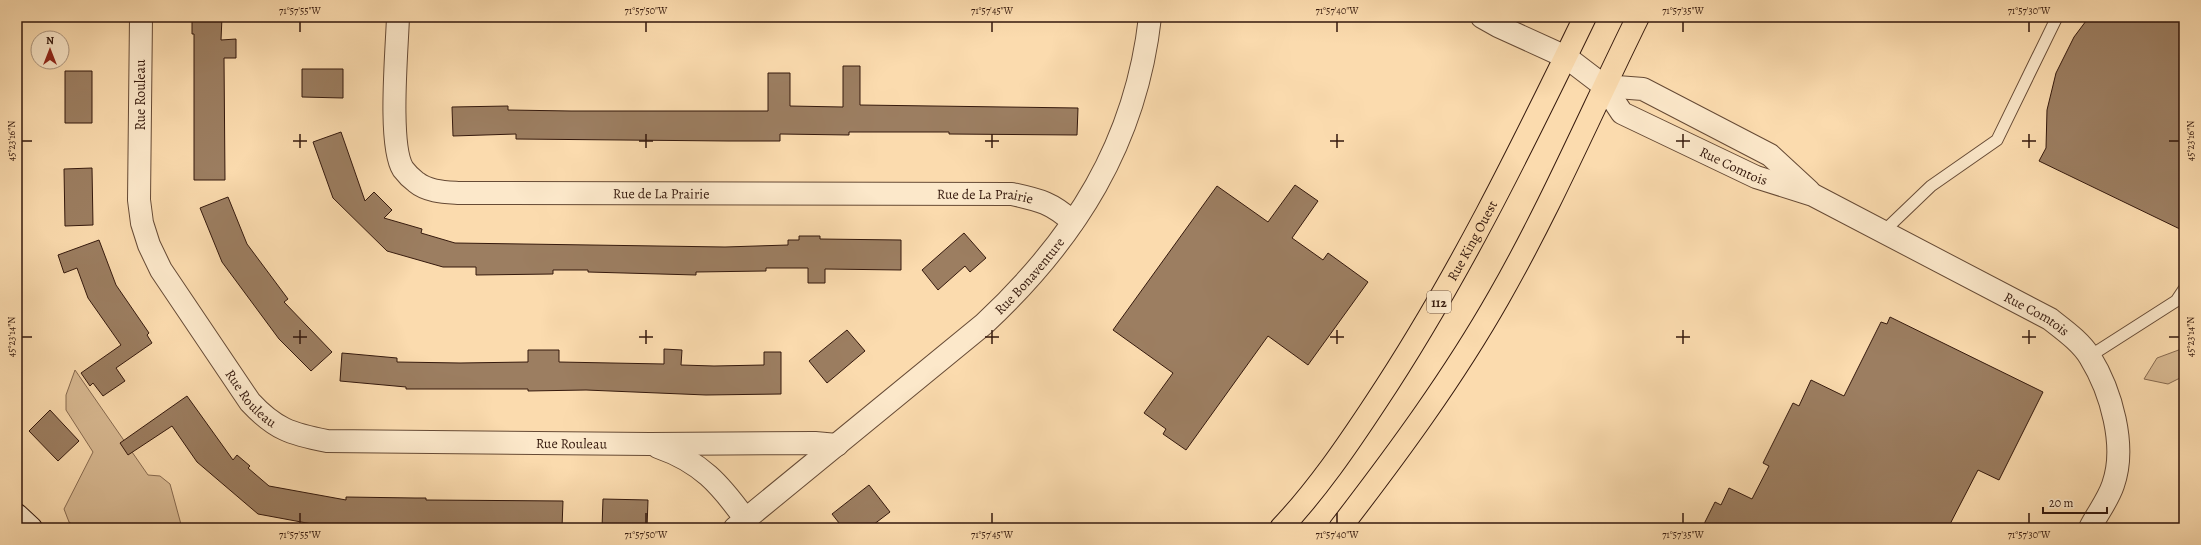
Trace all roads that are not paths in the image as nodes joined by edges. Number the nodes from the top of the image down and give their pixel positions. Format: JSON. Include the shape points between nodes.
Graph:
{"nodes":[{"id":1,"x":141,"y":17,"type":"edge"},
{"id":2,"x":398,"y":17,"type":"edge"},
{"id":3,"x":1150,"y":17,"type":"edge"},
{"id":4,"x":1482,"y":17,"type":"edge"},
{"id":5,"x":1585,"y":17,"type":"edge"},
{"id":6,"x":1638,"y":17,"type":"edge"},
{"id":7,"x":2057,"y":17,"type":"edge"},
{"id":8,"x":1566,"y":57,"type":"junction"},
{"id":9,"x":1604,"y":86,"type":"junction"},
{"id":10,"x":1813,"y":195,"type":"junction"},
{"id":11,"x":1073,"y":222,"type":"junction"},
{"id":12,"x":1884,"y":231,"type":"junction"},
{"id":13,"x":2184,"y":289,"type":"edge"},
{"id":14,"x":2090,"y":356,"type":"junction"},
{"id":15,"x":650,"y":444,"type":"junction"},
{"id":16,"x":837,"y":445,"type":"junction"},
{"id":17,"x":17,"y":515,"type":"edge"},
{"id":18,"x":740,"y":524,"type":"edge"},
{"id":19,"x":30,"y":528,"type":"edge"},
{"id":20,"x":1281,"y":528,"type":"edge"},
{"id":21,"x":1340,"y":528,"type":"edge"},
{"id":22,"x":2090,"y":528,"type":"edge"}],
"edges":[{"from":1,"to":15,"type":"street","name":"Rue Rouleau","via":[[139,200],[142,223],[149,245],[170,283],[250,402],[265,418],[281,429],[327,441]]},
{"from":2,"to":11,"type":"street","name":"Rue de La Prairie","via":[[394,126],[397,148],[403,169],[416,183],[435,191],[1012,194],[1057,207]]},
{"from":3,"to":11,"type":"street","name":"Rue Bonaventure","via":[[1143,63],[1132,107],[1117,146]]},
{"from":4,"to":8,"type":"street","name":"Rue Comtois"},
{"from":5,"to":8,"type":"main road","name":"Rue King Ouest","number":"112"},
{"from":6,"to":9,"type":"main road"},
{"from":7,"to":12,"type":"lane","via":[[1997,140],[1931,186]]},
{"from":8,"to":9,"type":"street","name":"Rue Comtois"},
{"from":8,"to":20,"type":"main road","name":"Rue King Ouest","number":"112","via":[[1494,201],[1424,328],[1350,440]]},
{"from":9,"to":10,"type":"street","name":"Rue Comtois","via":[[1622,113],[1756,177]]},
{"from":9,"to":10,"type":"street","name":"Rue Comtois","via":[[1643,89],[1770,156]]},
{"from":9,"to":21,"type":"main road","via":[[1532,236],[1496,303],[1417,425]]},
{"from":10,"to":12,"type":"street","name":"Rue Comtois"},
{"from":11,"to":16,"type":"street","name":"Rue Bonaventure","via":[[1017,294]]},
{"from":12,"to":14,"type":"street","name":"Rue Comtois","via":[[2050,319],[2074,338]]},
{"from":13,"to":14,"type":"lane","via":[[2176,301]]},
{"from":14,"to":22,"type":"street","name":"Rue Comtois","via":[[2112,409],[2120,452],[2113,485]]},
{"from":15,"to":16,"type":"street","name":"Rue Rouleau"},
{"from":15,"to":18,"type":"street","name":"Rue Rouleau","via":[[672,452],[704,470],[720,486]]},
{"from":16,"to":18,"type":"street","name":"Rue Bonaventure"},
{"from":17,"to":19,"type":"street"}]}
